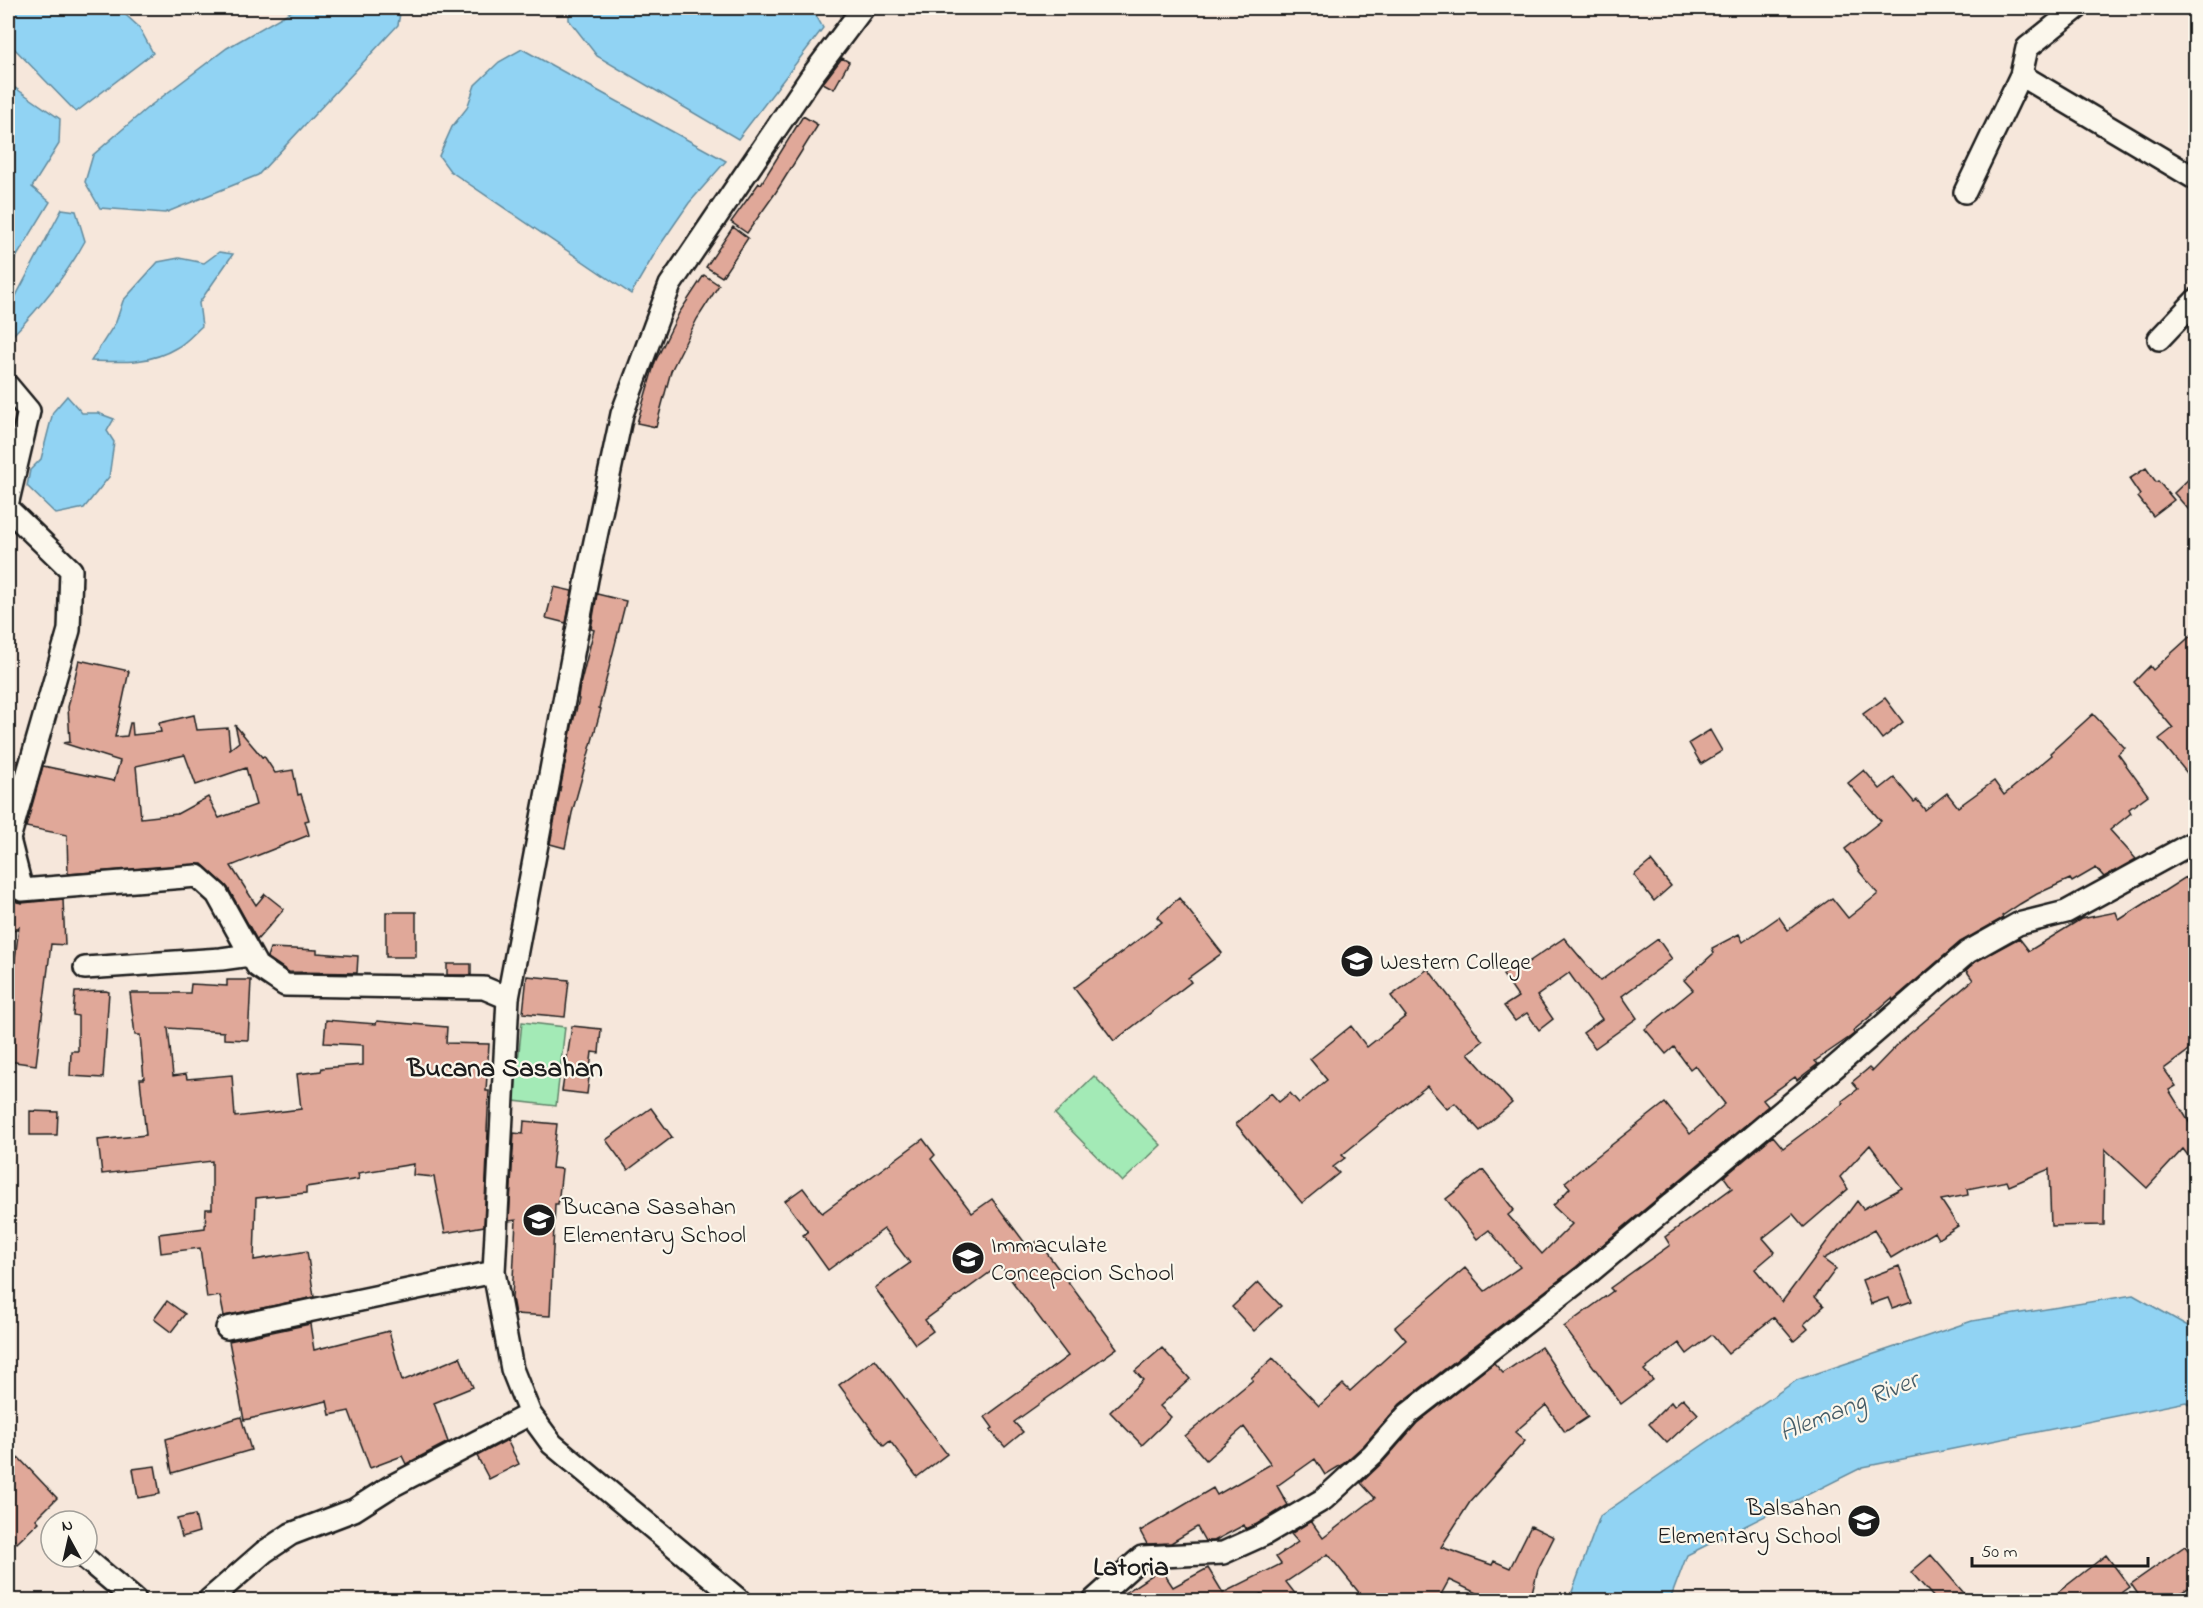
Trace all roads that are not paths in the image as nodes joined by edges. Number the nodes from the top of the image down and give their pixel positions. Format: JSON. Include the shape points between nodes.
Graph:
{"nodes":[{"id":1,"x":863,"y":8,"type":"edge"},
{"id":2,"x":2077,"y":8,"type":"edge"},
{"id":3,"x":2021,"y":75,"type":"junction"},
{"id":4,"x":2196,"y":179,"type":"edge"},
{"id":5,"x":1965,"y":192,"type":"dead end"},
{"id":6,"x":2196,"y":300,"type":"edge"},
{"id":7,"x":2159,"y":339,"type":"dead end"},
{"id":8,"x":8,"y":386,"type":"edge"},
{"id":9,"x":8,"y":501,"type":"edge"},
{"id":10,"x":8,"y":509,"type":"edge"},
{"id":11,"x":2196,"y":841,"type":"edge"},
{"id":12,"x":250,"y":955,"type":"junction"},
{"id":13,"x":85,"y":968,"type":"dead end"},
{"id":14,"x":508,"y":998,"type":"junction"},
{"id":15,"x":494,"y":1272,"type":"junction"},
{"id":16,"x":227,"y":1328,"type":"dead end"},
{"id":17,"x":530,"y":1414,"type":"junction"},
{"id":18,"x":98,"y":1569,"type":"edge"},
{"id":19,"x":135,"y":1600,"type":"edge"},
{"id":20,"x":209,"y":1600,"type":"edge"},
{"id":21,"x":739,"y":1600,"type":"edge"},
{"id":22,"x":1094,"y":1600,"type":"edge"}],
"edges":[{"from":1,"to":14,"type":"street","via":[[811,77],[670,285],[622,414]]},
{"from":2,"to":3,"type":"street","via":[[2028,48]]},
{"from":3,"to":4,"type":"street"},
{"from":3,"to":5,"type":"street"},
{"from":6,"to":7,"type":"street"},
{"from":8,"to":9,"type":"street","via":[[29,411]]},
{"from":10,"to":12,"type":"street","via":[[71,570],[69,630],[9,839],[22,890],[197,876],[217,894]]},
{"from":11,"to":22,"type":"street","via":[[2066,912],[2018,924],[1968,952],[1593,1269],[1408,1414],[1373,1454],[1324,1499],[1223,1553],[1142,1557]]},
{"from":12,"to":13,"type":"street"},
{"from":12,"to":14,"type":"street","via":[[257,966],[285,985],[484,987]]},
{"from":14,"to":15,"type":"street"},
{"from":15,"to":16,"type":"street"},
{"from":15,"to":17,"type":"street","via":[[512,1368]]},
{"from":17,"to":20,"type":"street","via":[[354,1510],[291,1534]]},
{"from":17,"to":21,"type":"street","via":[[552,1444]]},
{"from":18,"to":19,"type":"street"}]}
